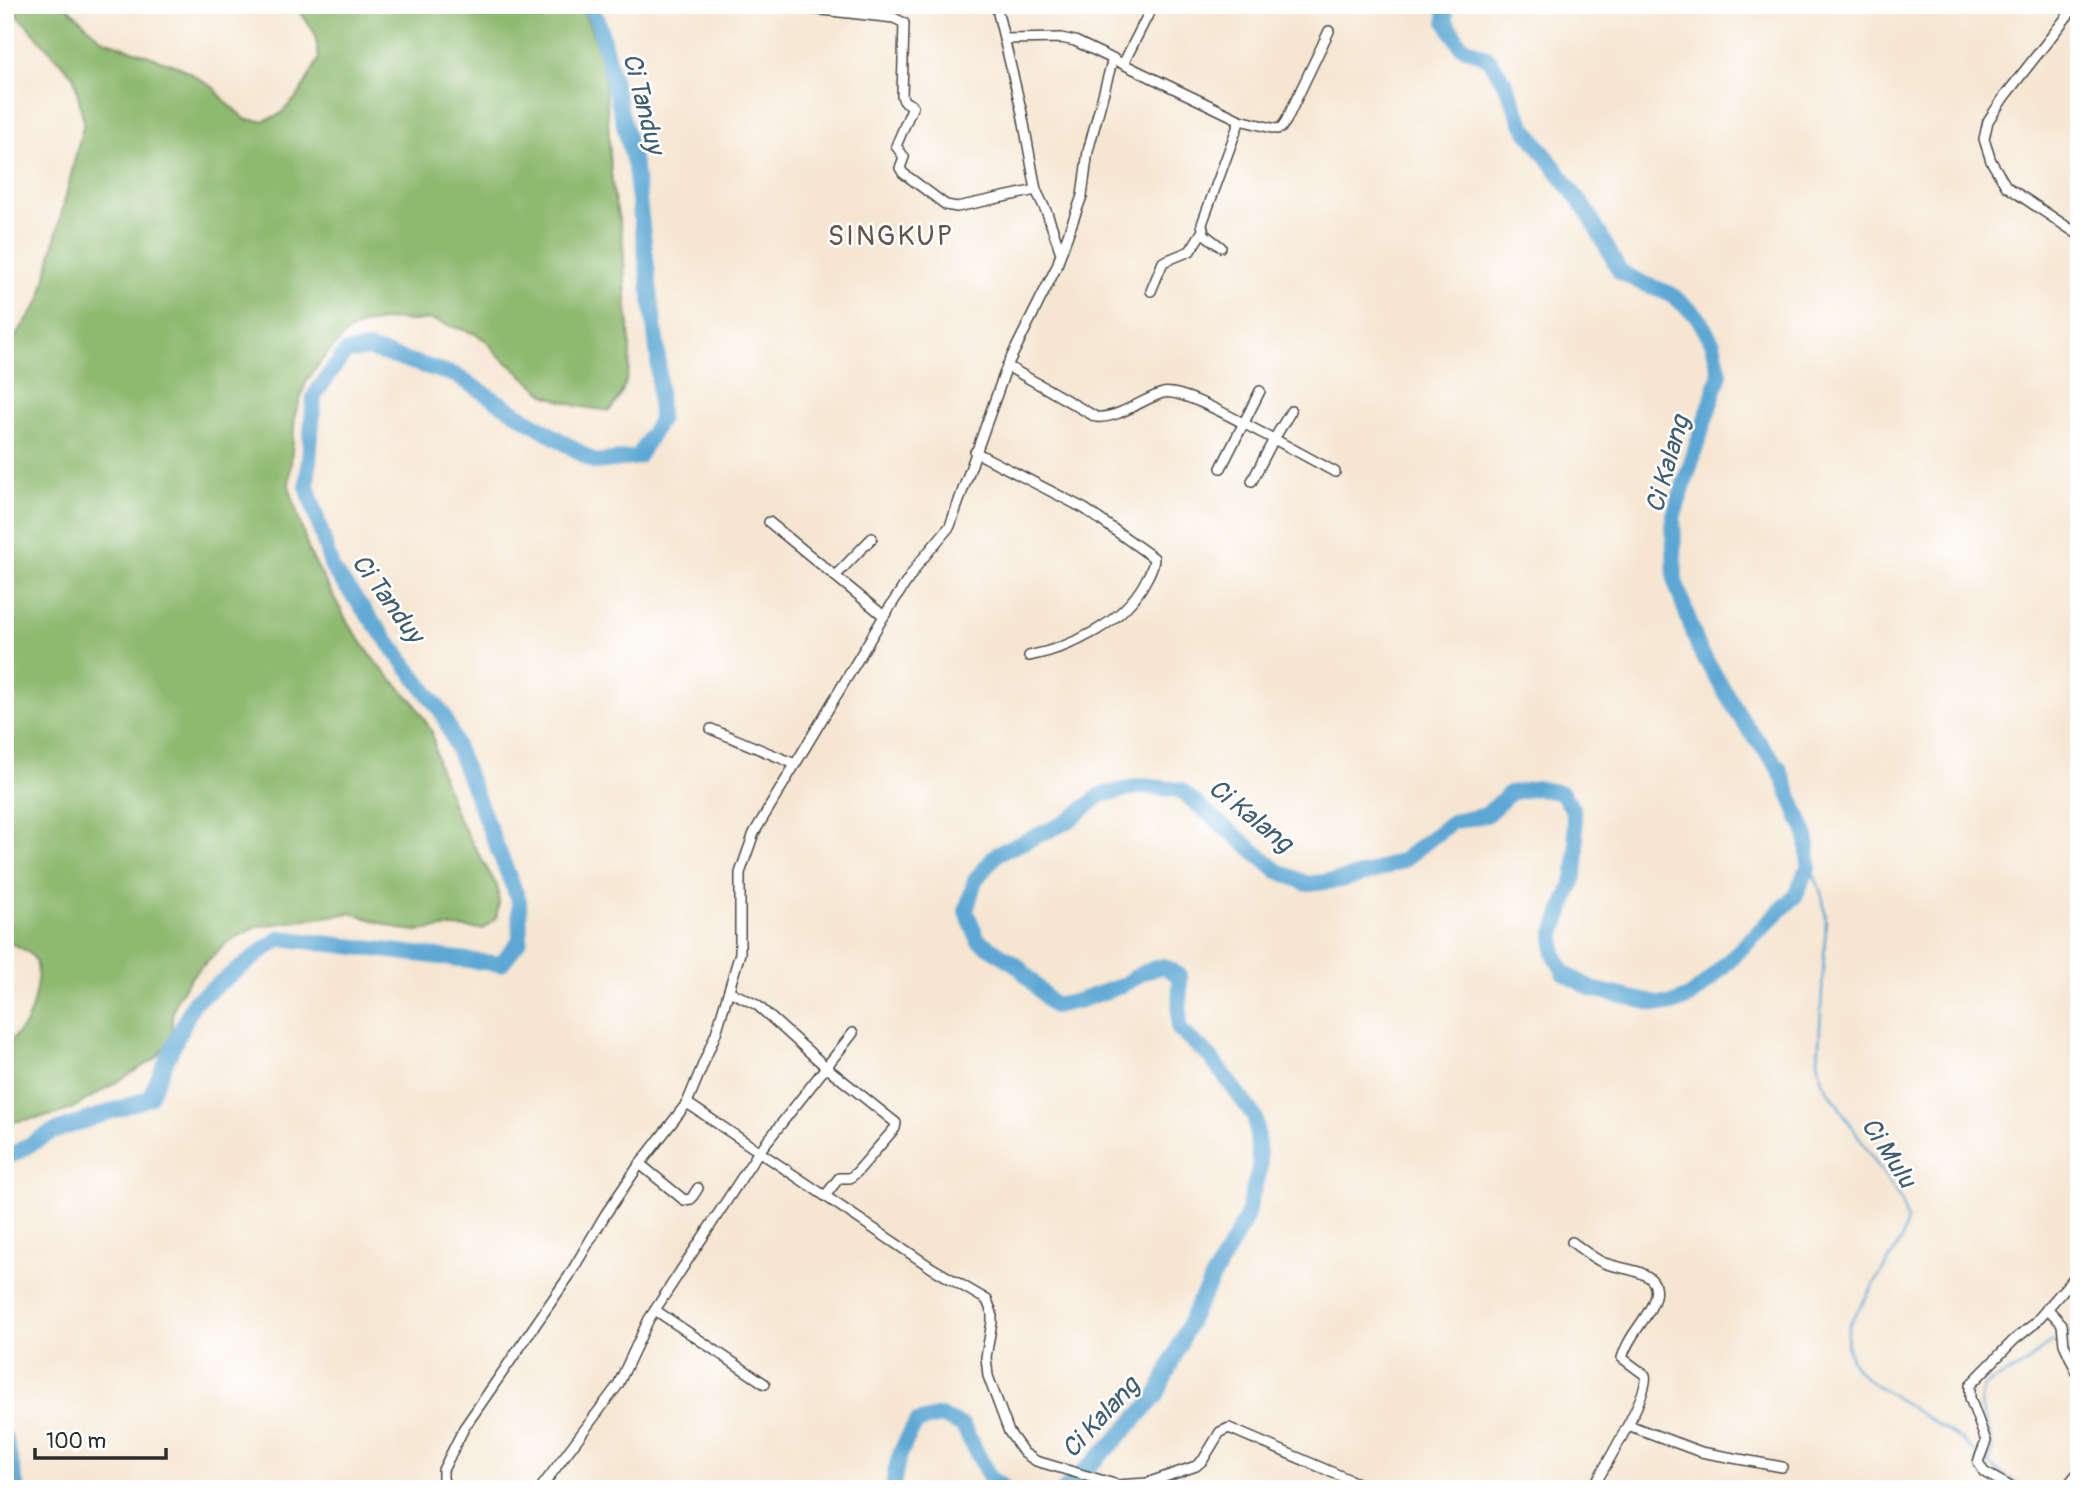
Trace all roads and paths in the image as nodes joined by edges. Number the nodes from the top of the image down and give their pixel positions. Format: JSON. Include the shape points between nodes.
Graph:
{"nodes":[{"id":1,"x":996,"y":5,"type":"edge"},
{"id":2,"x":2076,"y":5,"type":"edge"},
{"id":3,"x":1152,"y":7,"type":"dead end"},
{"id":4,"x":813,"y":9,"type":"dead end"},
{"id":5,"x":1329,"y":31,"type":"dead end"},
{"id":6,"x":1003,"y":39,"type":"junction"},
{"id":7,"x":1113,"y":58,"type":"junction"},
{"id":8,"x":1124,"y":62,"type":"junction"},
{"id":9,"x":1240,"y":120,"type":"junction"},
{"id":10,"x":1036,"y":190,"type":"junction"},
{"id":11,"x":1202,"y":232,"type":"junction"},
{"id":12,"x":2079,"y":235,"type":"edge"},
{"id":13,"x":1222,"y":247,"type":"dead end"},
{"id":14,"x":1062,"y":253,"type":"junction"},
{"id":15,"x":1151,"y":291,"type":"dead end"},
{"id":16,"x":1007,"y":366,"type":"junction"},
{"id":17,"x":1260,"y":391,"type":"dead end"},
{"id":18,"x":1292,"y":411,"type":"dead end"},
{"id":19,"x":1243,"y":424,"type":"junction"},
{"id":20,"x":1274,"y":439,"type":"junction"},
{"id":21,"x":975,"y":452,"type":"junction"},
{"id":22,"x":1220,"y":468,"type":"dead end"},
{"id":23,"x":1335,"y":472,"type":"dead end"},
{"id":24,"x":1252,"y":481,"type":"dead end"},
{"id":25,"x":769,"y":522,"type":"dead end"},
{"id":26,"x":872,"y":538,"type":"dead end"},
{"id":27,"x":835,"y":576,"type":"junction"},
{"id":28,"x":884,"y":616,"type":"junction"},
{"id":29,"x":1029,"y":656,"type":"dead end"},
{"id":30,"x":711,"y":729,"type":"dead end"},
{"id":31,"x":795,"y":764,"type":"junction"},
{"id":32,"x":729,"y":991,"type":"junction"},
{"id":33,"x":853,"y":1033,"type":"dead end"},
{"id":34,"x":826,"y":1067,"type":"junction"},
{"id":35,"x":687,"y":1102,"type":"junction"},
{"id":36,"x":758,"y":1153,"type":"junction"},
{"id":37,"x":640,"y":1164,"type":"junction"},
{"id":38,"x":698,"y":1188,"type":"dead end"},
{"id":39,"x":825,"y":1196,"type":"junction"},
{"id":40,"x":1572,"y":1242,"type":"dead end"},
{"id":41,"x":2079,"y":1272,"type":"edge"},
{"id":42,"x":2047,"y":1308,"type":"junction"},
{"id":43,"x":655,"y":1310,"type":"junction"},
{"id":44,"x":2079,"y":1377,"type":"edge"},
{"id":45,"x":765,"y":1384,"type":"dead end"},
{"id":46,"x":1628,"y":1425,"type":"junction"},
{"id":47,"x":1782,"y":1467,"type":"dead end"},
{"id":48,"x":2079,"y":1471,"type":"edge"},
{"id":49,"x":448,"y":1489,"type":"edge"},
{"id":50,"x":540,"y":1489,"type":"edge"},
{"id":51,"x":1371,"y":1489,"type":"edge"},
{"id":52,"x":1592,"y":1489,"type":"edge"},
{"id":53,"x":2014,"y":1489,"type":"edge"},
{"id":54,"x":2065,"y":1489,"type":"edge"}],
"edges":[{"from":1,"to":6,"type":"street"},
{"from":2,"to":12,"type":"street","via":[[2004,97],[1988,121],[1984,139],[2006,186]]},
{"from":3,"to":8,"type":"street"},
{"from":4,"to":10,"type":"street","via":[[904,23],[902,96],[913,106],[896,146],[904,157],[900,168],[904,173],[946,205],[957,207]]},
{"from":5,"to":9,"type":"street","via":[[1284,125],[1271,129]]},
{"from":6,"to":7,"type":"street","via":[[1068,39]]},
{"from":6,"to":10,"type":"street"},
{"from":7,"to":8,"type":"street"},
{"from":7,"to":14,"type":"street","via":[[1087,151],[1082,196]]},
{"from":8,"to":9,"type":"street"},
{"from":9,"to":11,"type":"street"},
{"from":10,"to":14,"type":"street"},
{"from":11,"to":13,"type":"street"},
{"from":11,"to":15,"type":"street","via":[[1190,251],[1163,262]]},
{"from":14,"to":16,"type":"street"},
{"from":16,"to":19,"type":"street","via":[[1096,417],[1171,392]]},
{"from":16,"to":21,"type":"street"},
{"from":17,"to":19,"type":"street"},
{"from":18,"to":20,"type":"street"},
{"from":19,"to":20,"type":"street"},
{"from":19,"to":22,"type":"street"},
{"from":20,"to":23,"type":"street"},
{"from":20,"to":24,"type":"street"},
{"from":21,"to":28,"type":"street","via":[[950,526]]},
{"from":21,"to":29,"type":"street","via":[[1085,509],[1154,558],[1142,587],[1126,608],[1073,642]]},
{"from":25,"to":27,"type":"street"},
{"from":26,"to":27,"type":"street"},
{"from":27,"to":28,"type":"street"},
{"from":28,"to":31,"type":"street"},
{"from":30,"to":31,"type":"street"},
{"from":31,"to":32,"type":"street","via":[[744,858],[738,889],[740,953]]},
{"from":32,"to":34,"type":"street","via":[[757,1005]]},
{"from":32,"to":35,"type":"street"},
{"from":33,"to":34,"type":"street"},
{"from":34,"to":36,"type":"street"},
{"from":34,"to":39,"type":"street","via":[[896,1125],[855,1174],[839,1178]]},
{"from":35,"to":36,"type":"street"},
{"from":35,"to":37,"type":"street"},
{"from":36,"to":39,"type":"street"},
{"from":36,"to":43,"type":"street"},
{"from":37,"to":38,"type":"street","via":[[684,1200],[691,1199]]},
{"from":37,"to":49,"type":"street","via":[[464,1428],[443,1470]]},
{"from":39,"to":51,"type":"street","via":[[987,1300],[992,1313],[988,1376],[1009,1432],[1036,1461],[1130,1486],[1190,1469],[1203,1460],[1227,1428]]},
{"from":40,"to":46,"type":"street","via":[[1599,1261],[1642,1272],[1654,1284],[1655,1297],[1622,1358],[1647,1378]]},
{"from":41,"to":42,"type":"street"},
{"from":42,"to":44,"type":"street","via":[[2062,1324],[2064,1344]]},
{"from":42,"to":53,"type":"street","via":[[1970,1385],[1970,1398],[1986,1441],[1979,1457],[1981,1468]]},
{"from":43,"to":45,"type":"street"},
{"from":43,"to":50,"type":"street","via":[[618,1385]]},
{"from":46,"to":47,"type":"street","via":[[1701,1452]]},
{"from":46,"to":52,"type":"street"},
{"from":48,"to":54,"type":"street"}]}
